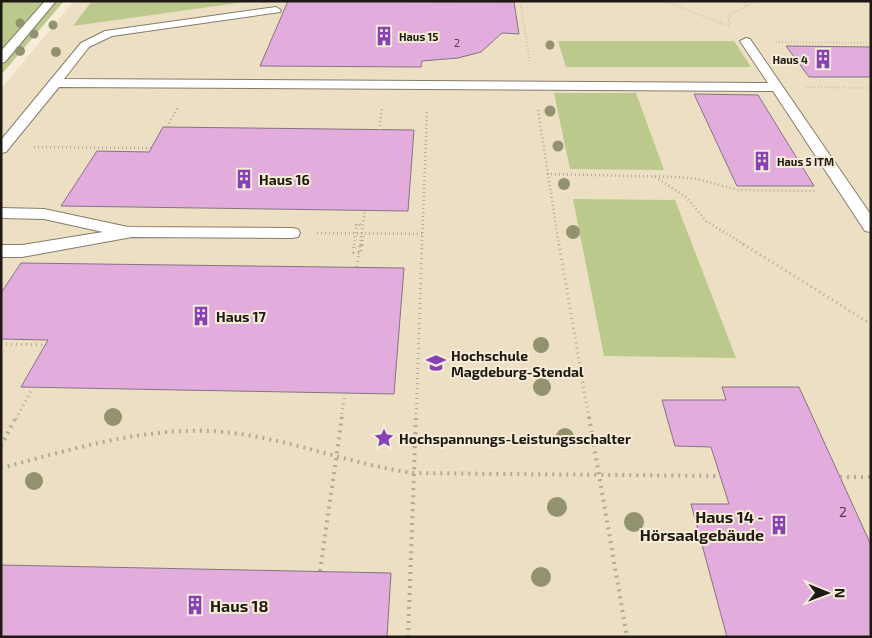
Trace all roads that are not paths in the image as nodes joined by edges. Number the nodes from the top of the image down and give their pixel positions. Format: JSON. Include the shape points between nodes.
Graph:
{"nodes":[{"id":1,"x":51,"y":1,"type":"edge"},
{"id":2,"x":276,"y":10,"type":"dead end"},
{"id":3,"x":746,"y":42,"type":"road end"},
{"id":4,"x":1,"y":59,"type":"edge"},
{"id":5,"x":55,"y":83,"type":"junction"},
{"id":6,"x":776,"y":87,"type":"junction"},
{"id":7,"x":2,"y":148,"type":"edge"},
{"id":8,"x":1,"y":214,"type":"edge"},
{"id":9,"x":871,"y":227,"type":"edge"},
{"id":10,"x":132,"y":232,"type":"junction"},
{"id":11,"x":292,"y":233,"type":"road end"},
{"id":12,"x":1,"y":251,"type":"edge"}],
"edges":[{"from":1,"to":4,"type":"lane"},
{"from":2,"to":5,"type":"lane","via":[[109,33],[86,44]]},
{"from":3,"to":6,"type":"lane"},
{"from":5,"to":6,"type":"lane"},
{"from":5,"to":7,"type":"lane"},
{"from":6,"to":9,"type":"lane"},
{"from":8,"to":10,"type":"lane","via":[[44,214]]},
{"from":10,"to":11,"type":"lane"},
{"from":10,"to":12,"type":"lane","via":[[22,251]]}]}
